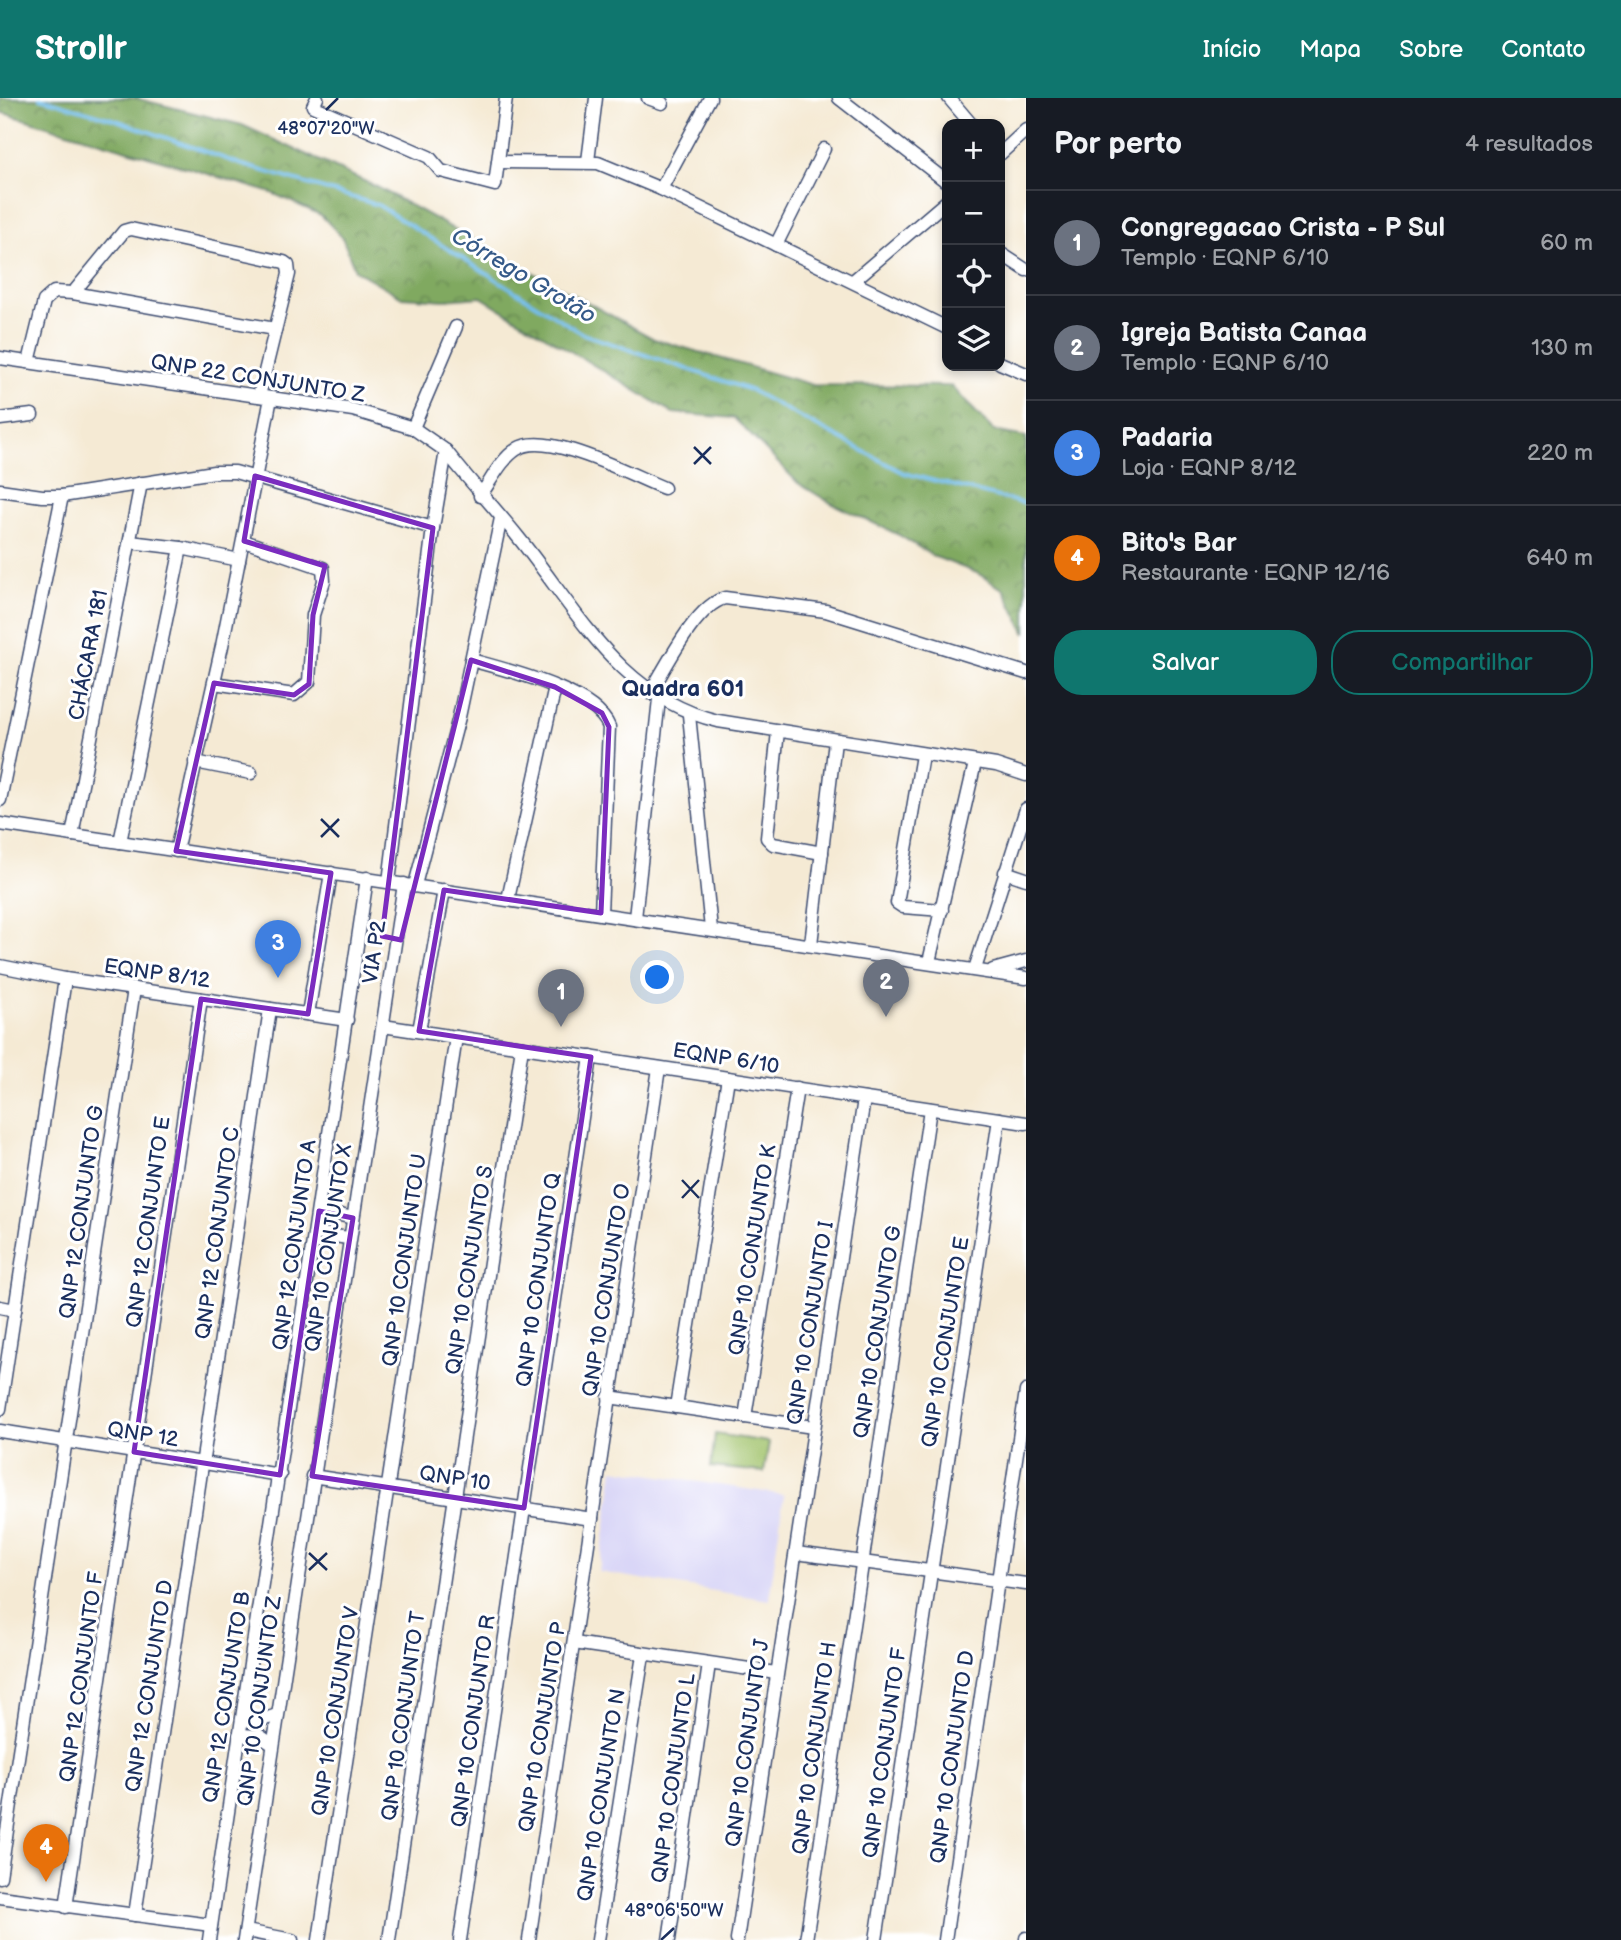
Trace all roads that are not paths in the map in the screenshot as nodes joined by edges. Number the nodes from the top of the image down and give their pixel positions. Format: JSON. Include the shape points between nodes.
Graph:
{"nodes":[{"id":1,"x":317,"y":98,"type":"edge"},
{"id":2,"x":506,"y":98,"type":"edge"},
{"id":3,"x":596,"y":98,"type":"edge"},
{"id":4,"x":648,"y":98,"type":"edge"},
{"id":5,"x":710,"y":98,"type":"edge"},
{"id":6,"x":839,"y":98,"type":"edge"},
{"id":7,"x":949,"y":98,"type":"edge"},
{"id":8,"x":662,"y":103,"type":"dead end"},
{"id":9,"x":967,"y":119,"type":"edge"},
{"id":10,"x":1026,"y":130,"type":"edge"},
{"id":11,"x":824,"y":149,"type":"dead end"},
{"id":12,"x":1005,"y":149,"type":"edge"},
{"id":13,"x":588,"y":161,"type":"junction"},
{"id":14,"x":498,"y":162,"type":"junction"},
{"id":15,"x":942,"y":178,"type":"edge"},
{"id":16,"x":661,"y":189,"type":"junction"},
{"id":17,"x":942,"y":214,"type":"edge"},
{"id":18,"x":776,"y":245,"type":"junction"},
{"id":19,"x":1005,"y":256,"type":"edge"},
{"id":20,"x":1026,"y":270,"type":"edge"},
{"id":21,"x":853,"y":281,"type":"junction"},
{"id":22,"x":73,"y":293,"type":"junction"},
{"id":23,"x":942,"y":326,"type":"edge"},
{"id":24,"x":456,"y":327,"type":"dead end"},
{"id":25,"x":275,"y":329,"type":"junction"},
{"id":26,"x":0,"y":358,"type":"edge"},
{"id":27,"x":29,"y":362,"type":"junction"},
{"id":28,"x":1005,"y":365,"type":"edge"},
{"id":29,"x":1026,"y":374,"type":"edge"},
{"id":30,"x":265,"y":397,"type":"junction"},
{"id":31,"x":32,"y":415,"type":"dead end"},
{"id":32,"x":0,"y":419,"type":"edge"},
{"id":33,"x":413,"y":428,"type":"junction"},
{"id":34,"x":446,"y":451,"type":"junction"},
{"id":35,"x":255,"y":476,"type":"junction"},
{"id":36,"x":141,"y":483,"type":"junction"},
{"id":37,"x":664,"y":488,"type":"dead end"},
{"id":38,"x":0,"y":490,"type":"edge"},
{"id":39,"x":62,"y":496,"type":"junction"},
{"id":40,"x":480,"y":496,"type":"junction"},
{"id":41,"x":501,"y":518,"type":"junction"},
{"id":42,"x":433,"y":528,"type":"junction"},
{"id":43,"x":244,"y":541,"type":"junction"},
{"id":44,"x":130,"y":542,"type":"junction"},
{"id":45,"x":181,"y":548,"type":"junction"},
{"id":46,"x":239,"y":561,"type":"junction"},
{"id":47,"x":471,"y":660,"type":"junction"},
{"id":48,"x":1026,"y":673,"type":"edge"},
{"id":49,"x":214,"y":684,"type":"junction"},
{"id":50,"x":555,"y":687,"type":"junction"},
{"id":51,"x":655,"y":696,"type":"junction"},
{"id":52,"x":689,"y":715,"type":"junction"},
{"id":53,"x":778,"y":731,"type":"junction"},
{"id":54,"x":835,"y":741,"type":"junction"},
{"id":55,"x":922,"y":755,"type":"junction"},
{"id":56,"x":195,"y":762,"type":"junction"},
{"id":57,"x":975,"y":763,"type":"junction"},
{"id":58,"x":251,"y":773,"type":"dead end"},
{"id":59,"x":1026,"y":775,"type":"edge"},
{"id":60,"x":0,"y":800,"type":"edge"},
{"id":61,"x":1026,"y":809,"type":"edge"},
{"id":62,"x":0,"y":824,"type":"edge"},
{"id":63,"x":72,"y":835,"type":"junction"},
{"id":64,"x":120,"y":842,"type":"junction"},
{"id":65,"x":176,"y":851,"type":"junction"},
{"id":66,"x":822,"y":853,"type":"junction"},
{"id":67,"x":1005,"y":872,"type":"junction"},
{"id":68,"x":331,"y":873,"type":"junction"},
{"id":69,"x":367,"y":878,"type":"junction"},
{"id":70,"x":1026,"y":879,"type":"edge"},
{"id":71,"x":389,"y":882,"type":"junction"},
{"id":72,"x":409,"y":885,"type":"junction"},
{"id":73,"x":444,"y":890,"type":"junction"},
{"id":74,"x":508,"y":899,"type":"junction"},
{"id":75,"x":942,"y":909,"type":"junction"},
{"id":76,"x":601,"y":913,"type":"junction"},
{"id":77,"x":635,"y":918,"type":"junction"},
{"id":78,"x":711,"y":929,"type":"junction"},
{"id":79,"x":811,"y":944,"type":"junction"},
{"id":80,"x":1026,"y":961,"type":"edge"},
{"id":81,"x":929,"y":962,"type":"junction"},
{"id":82,"x":0,"y":966,"type":"edge"},
{"id":83,"x":975,"y":968,"type":"junction"},
{"id":84,"x":989,"y":971,"type":"junction"},
{"id":85,"x":1026,"y":978,"type":"edge"},
{"id":86,"x":65,"y":979,"type":"junction"},
{"id":87,"x":134,"y":989,"type":"junction"},
{"id":88,"x":201,"y":999,"type":"junction"},
{"id":89,"x":270,"y":1009,"type":"junction"},
{"id":90,"x":308,"y":1014,"type":"junction"},
{"id":91,"x":346,"y":1020,"type":"junction"},
{"id":92,"x":383,"y":1026,"type":"junction"},
{"id":93,"x":419,"y":1031,"type":"junction"},
{"id":94,"x":456,"y":1037,"type":"junction"},
{"id":95,"x":522,"y":1047,"type":"junction"},
{"id":96,"x":591,"y":1057,"type":"junction"},
{"id":97,"x":659,"y":1068,"type":"junction"},
{"id":98,"x":727,"y":1078,"type":"junction"},
{"id":99,"x":796,"y":1088,"type":"junction"},
{"id":100,"x":863,"y":1099,"type":"junction"},
{"id":101,"x":930,"y":1109,"type":"junction"},
{"id":102,"x":999,"y":1119,"type":"junction"},
{"id":103,"x":1026,"y":1123,"type":"edge"},
{"id":104,"x":319,"y":1210,"type":"junction"},
{"id":105,"x":353,"y":1218,"type":"junction"},
{"id":106,"x":315,"y":1233,"type":"junction"},
{"id":107,"x":348,"y":1238,"type":"junction"},
{"id":108,"x":0,"y":1307,"type":"edge"},
{"id":109,"x":15,"y":1310,"type":"junction"},
{"id":110,"x":1026,"y":1391,"type":"edge"},
{"id":111,"x":609,"y":1397,"type":"junction"},
{"id":112,"x":676,"y":1407,"type":"junction"},
{"id":113,"x":0,"y":1409,"type":"edge"},
{"id":114,"x":745,"y":1417,"type":"junction"},
{"id":115,"x":813,"y":1427,"type":"junction"},
{"id":116,"x":0,"y":1432,"type":"edge"},
{"id":117,"x":67,"y":1442,"type":"junction"},
{"id":118,"x":134,"y":1452,"type":"junction"},
{"id":119,"x":203,"y":1464,"type":"junction"},
{"id":120,"x":280,"y":1475,"type":"junction"},
{"id":121,"x":312,"y":1476,"type":"junction"},
{"id":122,"x":390,"y":1488,"type":"junction"},
{"id":123,"x":454,"y":1498,"type":"junction"},
{"id":124,"x":524,"y":1508,"type":"junction"},
{"id":125,"x":592,"y":1519,"type":"junction"},
{"id":126,"x":796,"y":1553,"type":"junction"},
{"id":127,"x":861,"y":1561,"type":"junction"},
{"id":128,"x":930,"y":1571,"type":"junction"},
{"id":129,"x":997,"y":1580,"type":"junction"},
{"id":130,"x":1026,"y":1584,"type":"edge"},
{"id":131,"x":575,"y":1643,"type":"junction"},
{"id":132,"x":643,"y":1655,"type":"junction"},
{"id":133,"x":709,"y":1664,"type":"junction"},
{"id":134,"x":776,"y":1673,"type":"junction"},
{"id":135,"x":244,"y":1708,"type":"junction"},
{"id":136,"x":277,"y":1715,"type":"junction"},
{"id":137,"x":239,"y":1735,"type":"junction"},
{"id":138,"x":272,"y":1744,"type":"junction"},
{"id":139,"x":0,"y":1877,"type":"edge"},
{"id":140,"x":0,"y":1897,"type":"edge"},
{"id":141,"x":66,"y":1907,"type":"junction"},
{"id":142,"x":135,"y":1915,"type":"junction"},
{"id":143,"x":211,"y":1925,"type":"junction"},
{"id":144,"x":245,"y":1936,"type":"edge"},
{"id":145,"x":209,"y":1940,"type":"edge"},
{"id":146,"x":292,"y":1940,"type":"edge"},
{"id":147,"x":319,"y":1940,"type":"edge"},
{"id":148,"x":389,"y":1940,"type":"edge"},
{"id":149,"x":460,"y":1940,"type":"edge"},
{"id":150,"x":528,"y":1940,"type":"edge"},
{"id":151,"x":598,"y":1940,"type":"edge"},
{"id":152,"x":669,"y":1940,"type":"edge"},
{"id":153,"x":737,"y":1940,"type":"edge"},
{"id":154,"x":806,"y":1940,"type":"edge"},
{"id":155,"x":876,"y":1940,"type":"edge"},
{"id":156,"x":945,"y":1940,"type":"edge"}],
"edges":[{"from":1,"to":14,"type":"street","via":[[313,106],[429,157],[441,171],[495,185]]},
{"from":2,"to":14,"type":"street"},
{"from":3,"to":13,"type":"street"},
{"from":4,"to":8,"type":"street"},
{"from":5,"to":16,"type":"street"},
{"from":6,"to":15,"type":"street"},
{"from":7,"to":9,"type":"street"},
{"from":10,"to":12,"type":"street"},
{"from":11,"to":18,"type":"street"},
{"from":13,"to":14,"type":"street"},
{"from":13,"to":16,"type":"street"},
{"from":16,"to":18,"type":"street"},
{"from":17,"to":21,"type":"street"},
{"from":18,"to":21,"type":"street"},
{"from":19,"to":20,"type":"street"},
{"from":21,"to":23,"type":"street"},
{"from":22,"to":25,"type":"street"},
{"from":22,"to":25,"type":"street","via":[[124,231],[139,229],[284,262],[289,274]]},
{"from":22,"to":27,"type":"street","via":[[54,292],[44,302]]},
{"from":24,"to":33,"type":"street"},
{"from":25,"to":30,"type":"street"},
{"from":26,"to":27,"type":"street","name":"QNP 22 CONJUNTO Z"},
{"from":27,"to":30,"type":"street","name":"QNP 22 CONJUNTO Z"},
{"from":28,"to":29,"type":"street"},
{"from":30,"to":33,"type":"street","name":"QNP 22 CONJUNTO Z","via":[[354,410]]},
{"from":30,"to":35,"type":"street"},
{"from":31,"to":32,"type":"street"},
{"from":33,"to":34,"type":"street","name":"QNP 22 CONJUNTO Z"},
{"from":34,"to":40,"type":"street","name":"QNP 22 CONJUNTO Z"},
{"from":34,"to":42,"type":"street"},
{"from":35,"to":36,"type":"street","via":[[214,472]]},
{"from":35,"to":42,"type":"street"},
{"from":35,"to":43,"type":"street"},
{"from":36,"to":39,"type":"street"},
{"from":36,"to":44,"type":"street","name":"CHÁCARA 181"},
{"from":37,"to":40,"type":"street","via":[[544,443],[530,443],[506,459]]},
{"from":38,"to":39,"type":"street"},
{"from":39,"to":60,"type":"street"},
{"from":40,"to":41,"type":"street","name":"QNP 22 CONJUNTO Z"},
{"from":41,"to":47,"type":"street","name":"VIA P2"},
{"from":41,"to":51,"type":"street","name":"QNP 22 CONJUNTO Z","via":[[590,631],[623,669]]},
{"from":42,"to":71,"type":"street"},
{"from":43,"to":46,"type":"street"},
{"from":43,"to":49,"type":"street","via":[[323,568],[324,581],[313,615],[309,682],[294,695]]},
{"from":44,"to":45,"type":"street"},
{"from":44,"to":63,"type":"street","name":"CHÁCARA 181"},
{"from":45,"to":46,"type":"street"},
{"from":45,"to":64,"type":"street"},
{"from":46,"to":49,"type":"street"},
{"from":47,"to":50,"type":"street"},
{"from":47,"to":72,"type":"street","name":"VIA P2"},
{"from":48,"to":51,"type":"street","via":[[826,611],[725,598],[715,600],[696,621]]},
{"from":49,"to":56,"type":"street"},
{"from":50,"to":74,"type":"street"},
{"from":50,"to":76,"type":"street","via":[[602,713],[609,727]]},
{"from":51,"to":52,"type":"street","name":"QNP 22 CONJUNTO Z"},
{"from":51,"to":77,"type":"street"},
{"from":52,"to":53,"type":"street","name":"QNP 22 CONJUNTO Z"},
{"from":52,"to":78,"type":"street"},
{"from":53,"to":54,"type":"street","name":"QNP 22 CONJUNTO Z"},
{"from":53,"to":66,"type":"street","via":[[768,841]]},
{"from":54,"to":55,"type":"street","name":"QNP 22 CONJUNTO Z"},
{"from":54,"to":66,"type":"street"},
{"from":55,"to":57,"type":"street","name":"QNP 22 CONJUNTO Z"},
{"from":55,"to":75,"type":"street","via":[[897,903]]},
{"from":56,"to":58,"type":"street"},
{"from":56,"to":65,"type":"street"},
{"from":57,"to":59,"type":"street","name":"QNP 22 CONJUNTO Z"},
{"from":57,"to":75,"type":"street"},
{"from":61,"to":67,"type":"street"},
{"from":62,"to":63,"type":"street"},
{"from":63,"to":64,"type":"street"},
{"from":64,"to":65,"type":"street"},
{"from":65,"to":68,"type":"street"},
{"from":66,"to":79,"type":"street"},
{"from":67,"to":70,"type":"street"},
{"from":67,"to":83,"type":"street"},
{"from":68,"to":69,"type":"street"},
{"from":68,"to":90,"type":"street"},
{"from":69,"to":71,"type":"street"},
{"from":69,"to":91,"type":"street","name":"VIA P2"},
{"from":71,"to":72,"type":"street"},
{"from":72,"to":73,"type":"street"},
{"from":72,"to":92,"type":"street","name":"VIA P2"},
{"from":73,"to":74,"type":"street"},
{"from":73,"to":93,"type":"street"},
{"from":74,"to":76,"type":"street"},
{"from":75,"to":81,"type":"street"},
{"from":76,"to":77,"type":"street"},
{"from":77,"to":78,"type":"street"},
{"from":78,"to":79,"type":"street"},
{"from":79,"to":81,"type":"street"},
{"from":80,"to":84,"type":"street"},
{"from":81,"to":83,"type":"street"},
{"from":82,"to":86,"type":"street","name":"EQNP 8/12"},
{"from":83,"to":84,"type":"street"},
{"from":84,"to":85,"type":"street"},
{"from":86,"to":87,"type":"street","name":"EQNP 8/12"},
{"from":86,"to":109,"type":"street"},
{"from":87,"to":88,"type":"street","name":"EQNP 8/12"},
{"from":87,"to":117,"type":"street","name":"QNP 12 CONJUNTO G"},
{"from":88,"to":89,"type":"street","name":"EQNP 8/12"},
{"from":88,"to":118,"type":"street","name":"QNP 12 CONJUNTO E"},
{"from":89,"to":90,"type":"street","name":"EQNP 8/12"},
{"from":89,"to":119,"type":"street","name":"QNP 12 CONJUNTO C"},
{"from":90,"to":91,"type":"street","name":"EQNP 8/12"},
{"from":91,"to":104,"type":"street","name":"QNP 12 CONJUNTO A"},
{"from":92,"to":93,"type":"street","name":"EQNP 6/10"},
{"from":92,"to":105,"type":"street","name":"QNP 10 CONJUNTO X"},
{"from":93,"to":94,"type":"street","name":"EQNP 6/10"},
{"from":94,"to":95,"type":"street","name":"EQNP 6/10"},
{"from":94,"to":122,"type":"street","name":"QNP 10 CONJUNTO U"},
{"from":95,"to":96,"type":"street","name":"EQNP 6/10"},
{"from":95,"to":123,"type":"street","name":"QNP 10 CONJUNTO S"},
{"from":96,"to":97,"type":"street","name":"EQNP 6/10"},
{"from":96,"to":124,"type":"street","name":"QNP 10 CONJUNTO Q"},
{"from":97,"to":98,"type":"street","name":"EQNP 6/10"},
{"from":97,"to":111,"type":"street","name":"QNP 10 CONJUNTO O"},
{"from":98,"to":99,"type":"street","name":"EQNP 6/10"},
{"from":98,"to":112,"type":"street"},
{"from":99,"to":100,"type":"street","name":"EQNP 6/10"},
{"from":99,"to":114,"type":"street","name":"QNP 10 CONJUNTO K"},
{"from":100,"to":101,"type":"street","name":"EQNP 6/10"},
{"from":100,"to":115,"type":"street","name":"QNP 10 CONJUNTO I"},
{"from":101,"to":102,"type":"street","name":"EQNP 6/10"},
{"from":101,"to":127,"type":"street","name":"QNP 10 CONJUNTO G"},
{"from":102,"to":103,"type":"street","name":"EQNP 6/10"},
{"from":102,"to":128,"type":"street","name":"QNP 10 CONJUNTO E"},
{"from":104,"to":105,"type":"street"},
{"from":104,"to":106,"type":"street","name":"QNP 12 CONJUNTO A"},
{"from":105,"to":107,"type":"street","name":"QNP 10 CONJUNTO X"},
{"from":106,"to":107,"type":"street"},
{"from":106,"to":120,"type":"street","name":"QNP 12 CONJUNTO A"},
{"from":107,"to":121,"type":"street","name":"QNP 10 CONJUNTO X"},
{"from":108,"to":109,"type":"street"},
{"from":109,"to":113,"type":"street"},
{"from":110,"to":129,"type":"street","name":"QNP 10 CONJUNTO D"},
{"from":111,"to":112,"type":"street"},
{"from":111,"to":125,"type":"street","name":"QNP 10 CONJUNTO O"},
{"from":112,"to":114,"type":"street"},
{"from":114,"to":115,"type":"street"},
{"from":115,"to":126,"type":"street","name":"QNP 10 CONJUNTO I"},
{"from":116,"to":117,"type":"street","name":"QNP 12"},
{"from":117,"to":118,"type":"street","name":"QNP 12"},
{"from":117,"to":139,"type":"street","name":"QNP 12 CONJUNTO G"},
{"from":118,"to":119,"type":"street","name":"QNP 12"},
{"from":118,"to":141,"type":"street","name":"QNP 12 CONJUNTO F"},
{"from":119,"to":120,"type":"street","name":"QNP 12"},
{"from":119,"to":142,"type":"street","name":"QNP 12 CONJUNTO D"},
{"from":120,"to":135,"type":"street","name":"QNP 12 CONJUNTO B"},
{"from":121,"to":122,"type":"street","name":"QNP 10"},
{"from":121,"to":136,"type":"street","name":"QNP 10 CONJUNTO Z"},
{"from":122,"to":123,"type":"street","name":"QNP 10"},
{"from":122,"to":147,"type":"street","name":"QNP 10 CONJUNTO V"},
{"from":123,"to":124,"type":"street","name":"QNP 10"},
{"from":123,"to":148,"type":"street","name":"QNP 10 CONJUNTO T"},
{"from":124,"to":125,"type":"street","name":"QNP 10"},
{"from":124,"to":149,"type":"street","name":"QNP 10 CONJUNTO R"},
{"from":125,"to":131,"type":"street","name":"QNP 10 CONJUNTO P"},
{"from":126,"to":127,"type":"street"},
{"from":126,"to":134,"type":"street","name":"QNP 10 CONJUNTO J"},
{"from":127,"to":128,"type":"street"},
{"from":127,"to":154,"type":"street","name":"QNP 10 CONJUNTO H"},
{"from":128,"to":129,"type":"street"},
{"from":128,"to":155,"type":"street","name":"QNP 10 CONJUNTO F"},
{"from":129,"to":130,"type":"street"},
{"from":129,"to":156,"type":"street","name":"QNP 10 CONJUNTO D"},
{"from":131,"to":132,"type":"street"},
{"from":131,"to":150,"type":"street","name":"QNP 10 CONJUNTO P"},
{"from":132,"to":133,"type":"street"},
{"from":132,"to":151,"type":"street","name":"QNP 10 CONJUNTO N"},
{"from":133,"to":134,"type":"street"},
{"from":133,"to":152,"type":"street","name":"QNP 10 CONJUNTO L"},
{"from":134,"to":153,"type":"street","name":"QNP 10 CONJUNTO J"},
{"from":135,"to":136,"type":"street","via":[[258,1721]]},
{"from":135,"to":137,"type":"street","name":"QNP 12 CONJUNTO B"},
{"from":136,"to":138,"type":"street","name":"QNP 10 CONJUNTO Z"},
{"from":137,"to":138,"type":"street","via":[[253,1734]]},
{"from":137,"to":143,"type":"street","name":"QNP 12 CONJUNTO B"},
{"from":138,"to":144,"type":"street","name":"QNP 10 CONJUNTO Z"},
{"from":140,"to":141,"type":"street"},
{"from":141,"to":142,"type":"street"},
{"from":142,"to":143,"type":"street"},
{"from":143,"to":145,"type":"street"},
{"from":144,"to":146,"type":"street"}]}
